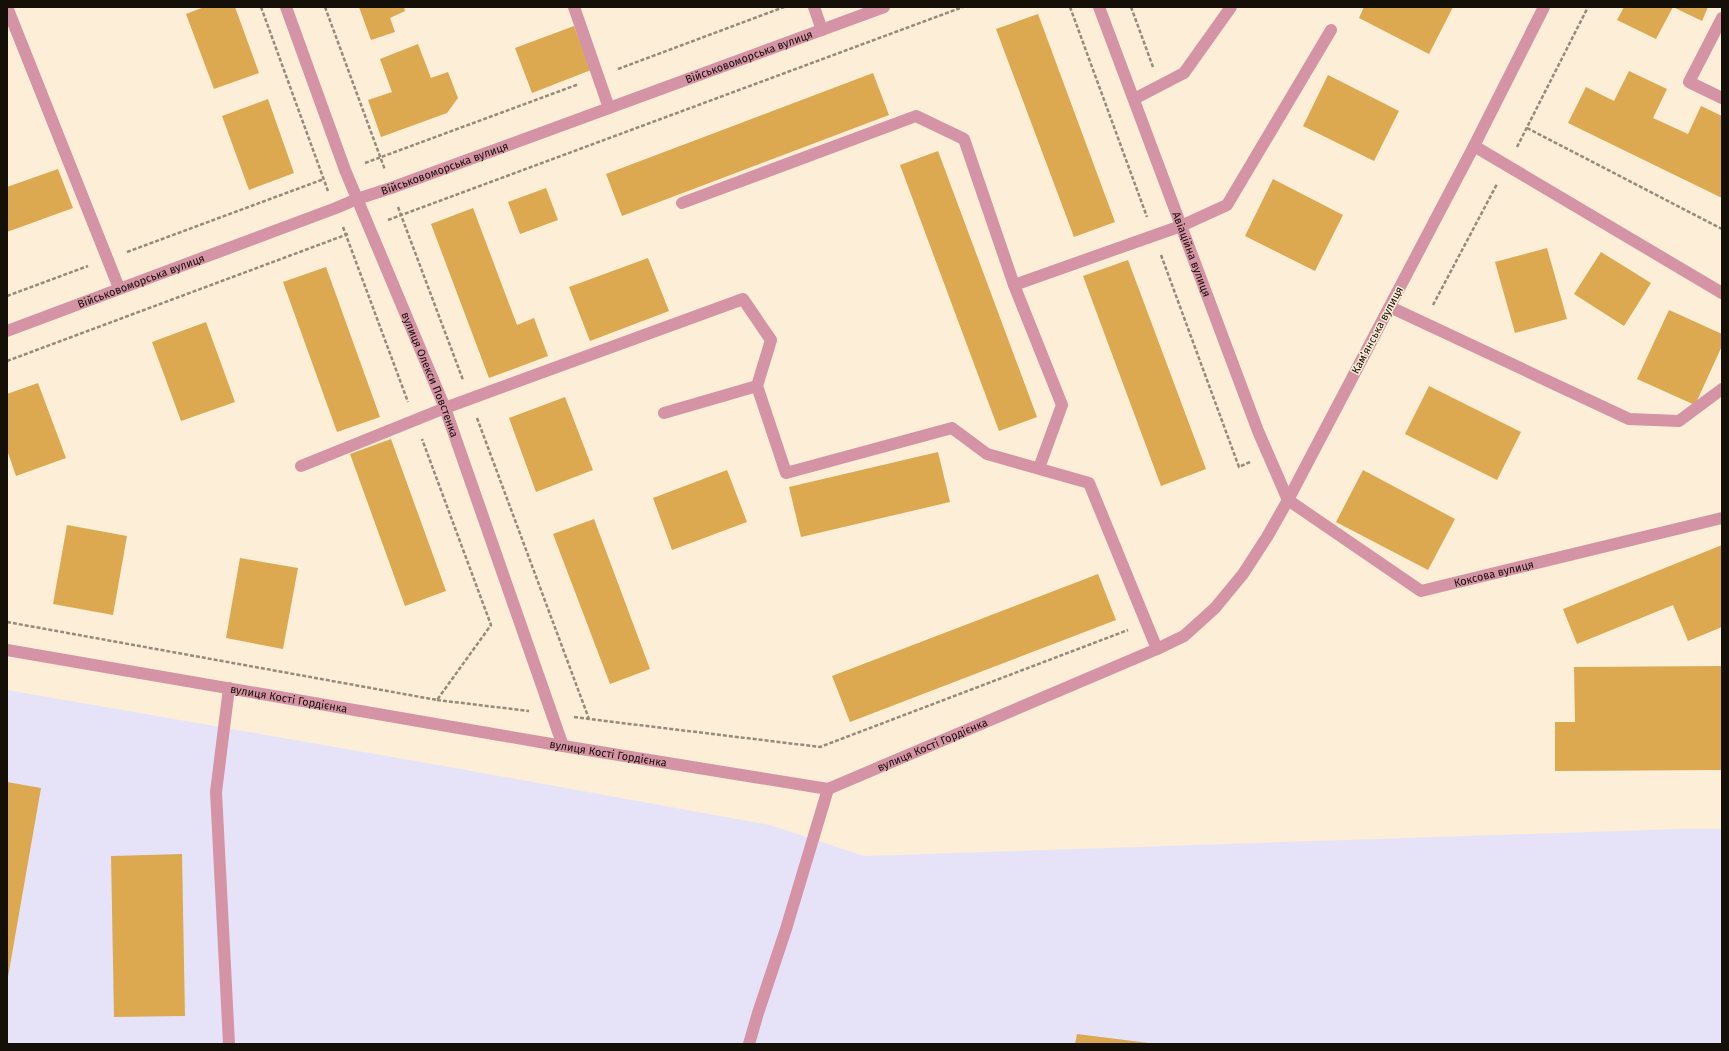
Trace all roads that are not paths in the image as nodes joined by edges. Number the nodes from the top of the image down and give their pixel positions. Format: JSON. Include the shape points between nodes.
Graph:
{"nodes":[{"id":1,"x":7,"y":7,"type":"edge"},
{"id":2,"x":286,"y":7,"type":"edge"},
{"id":3,"x":574,"y":7,"type":"edge"},
{"id":4,"x":814,"y":7,"type":"edge"},
{"id":5,"x":884,"y":7,"type":"edge"},
{"id":6,"x":1099,"y":7,"type":"edge"},
{"id":7,"x":1231,"y":7,"type":"edge"},
{"id":8,"x":1544,"y":7,"type":"edge"},
{"id":9,"x":1722,"y":18,"type":"edge"},
{"id":10,"x":822,"y":30,"type":"junction"},
{"id":11,"x":1331,"y":30,"type":"dead end"},
{"id":12,"x":1722,"y":98,"type":"edge"},
{"id":13,"x":1134,"y":99,"type":"junction"},
{"id":14,"x":610,"y":108,"type":"junction"},
{"id":15,"x":1474,"y":146,"type":"junction"},
{"id":16,"x":357,"y":199,"type":"junction"},
{"id":17,"x":682,"y":203,"type":"dead end"},
{"id":18,"x":1181,"y":226,"type":"junction"},
{"id":19,"x":1014,"y":285,"type":"junction"},
{"id":20,"x":120,"y":288,"type":"junction"},
{"id":21,"x":1722,"y":293,"type":"edge"},
{"id":22,"x":1390,"y":307,"type":"junction"},
{"id":23,"x":7,"y":332,"type":"edge"},
{"id":24,"x":757,"y":386,"type":"junction"},
{"id":25,"x":1722,"y":389,"type":"edge"},
{"id":26,"x":445,"y":408,"type":"junction"},
{"id":27,"x":664,"y":413,"type":"dead end"},
{"id":28,"x":301,"y":466,"type":"dead end"},
{"id":29,"x":1039,"y":468,"type":"junction"},
{"id":30,"x":1288,"y":500,"type":"junction"},
{"id":31,"x":1722,"y":518,"type":"edge"},
{"id":32,"x":1184,"y":636,"type":"joint"},
{"id":33,"x":1157,"y":649,"type":"junction"},
{"id":34,"x":7,"y":650,"type":"edge"},
{"id":35,"x":228,"y":688,"type":"junction"},
{"id":36,"x":563,"y":746,"type":"junction"},
{"id":37,"x":828,"y":789,"type":"junction"},
{"id":38,"x":229,"y":1044,"type":"edge"},
{"id":39,"x":749,"y":1044,"type":"edge"}],
"edges":[{"from":1,"to":20,"type":"street"},
{"from":2,"to":16,"type":"street","name":"вулиця Олекси Повстенка"},
{"from":3,"to":14,"type":"street"},
{"from":4,"to":10,"type":"street"},
{"from":5,"to":10,"type":"street","name":"Військовоморська вулиця"},
{"from":6,"to":13,"type":"street","name":"Авіаційна вулиця"},
{"from":7,"to":13,"type":"street","via":[[1184,73]]},
{"from":8,"to":15,"type":"street","name":"Камʼянська вулиця"},
{"from":9,"to":12,"type":"street","via":[[1689,82]]},
{"from":10,"to":14,"type":"street","name":"Військовоморська вулиця"},
{"from":11,"to":18,"type":"street","via":[[1227,205]]},
{"from":13,"to":18,"type":"street","name":"Авіаційна вулиця"},
{"from":14,"to":16,"type":"street","name":"Військовоморська вулиця"},
{"from":15,"to":21,"type":"street"},
{"from":15,"to":22,"type":"street","name":"Камʼянська вулиця"},
{"from":16,"to":20,"type":"street","name":"Військовоморська вулиця"},
{"from":16,"to":26,"type":"street","name":"вулиця Олекси Повстенка"},
{"from":17,"to":19,"type":"street","via":[[916,116],[964,138]]},
{"from":18,"to":19,"type":"street"},
{"from":18,"to":30,"type":"street","name":"Авіаційна вулиця","via":[[1258,431]]},
{"from":19,"to":29,"type":"street","via":[[1062,405]]},
{"from":20,"to":23,"type":"street","name":"Військовоморська вулиця"},
{"from":22,"to":25,"type":"street","via":[[1629,419],[1679,421]]},
{"from":22,"to":30,"type":"street","name":"Камʼянська вулиця"},
{"from":24,"to":26,"type":"street","via":[[771,340],[743,299]]},
{"from":24,"to":27,"type":"street"},
{"from":24,"to":29,"type":"street","via":[[786,473],[952,428],[987,454]]},
{"from":26,"to":28,"type":"street"},
{"from":26,"to":36,"type":"street","name":"вулиця Олекси Повстенка"},
{"from":29,"to":33,"type":"street","via":[[1089,483]]},
{"from":30,"to":31,"type":"street","name":"Коксова вулиця","via":[[1421,591]]},
{"from":30,"to":32,"type":"street","name":"Камʼянська вулиця","via":[[1243,574],[1215,608]]},
{"from":32,"to":33,"type":"street","name":"вулиця Кості Гордієнка"},
{"from":33,"to":37,"type":"street","name":"вулиця Кості Гордієнка"},
{"from":34,"to":35,"type":"street","name":"вулиця Кості Гордієнка"},
{"from":35,"to":36,"type":"street","name":"вулиця Кості Гордієнка"},
{"from":35,"to":38,"type":"street","via":[[216,792]]},
{"from":36,"to":37,"type":"street","name":"вулиця Кості Гордієнка"},
{"from":37,"to":39,"type":"street"}]}
